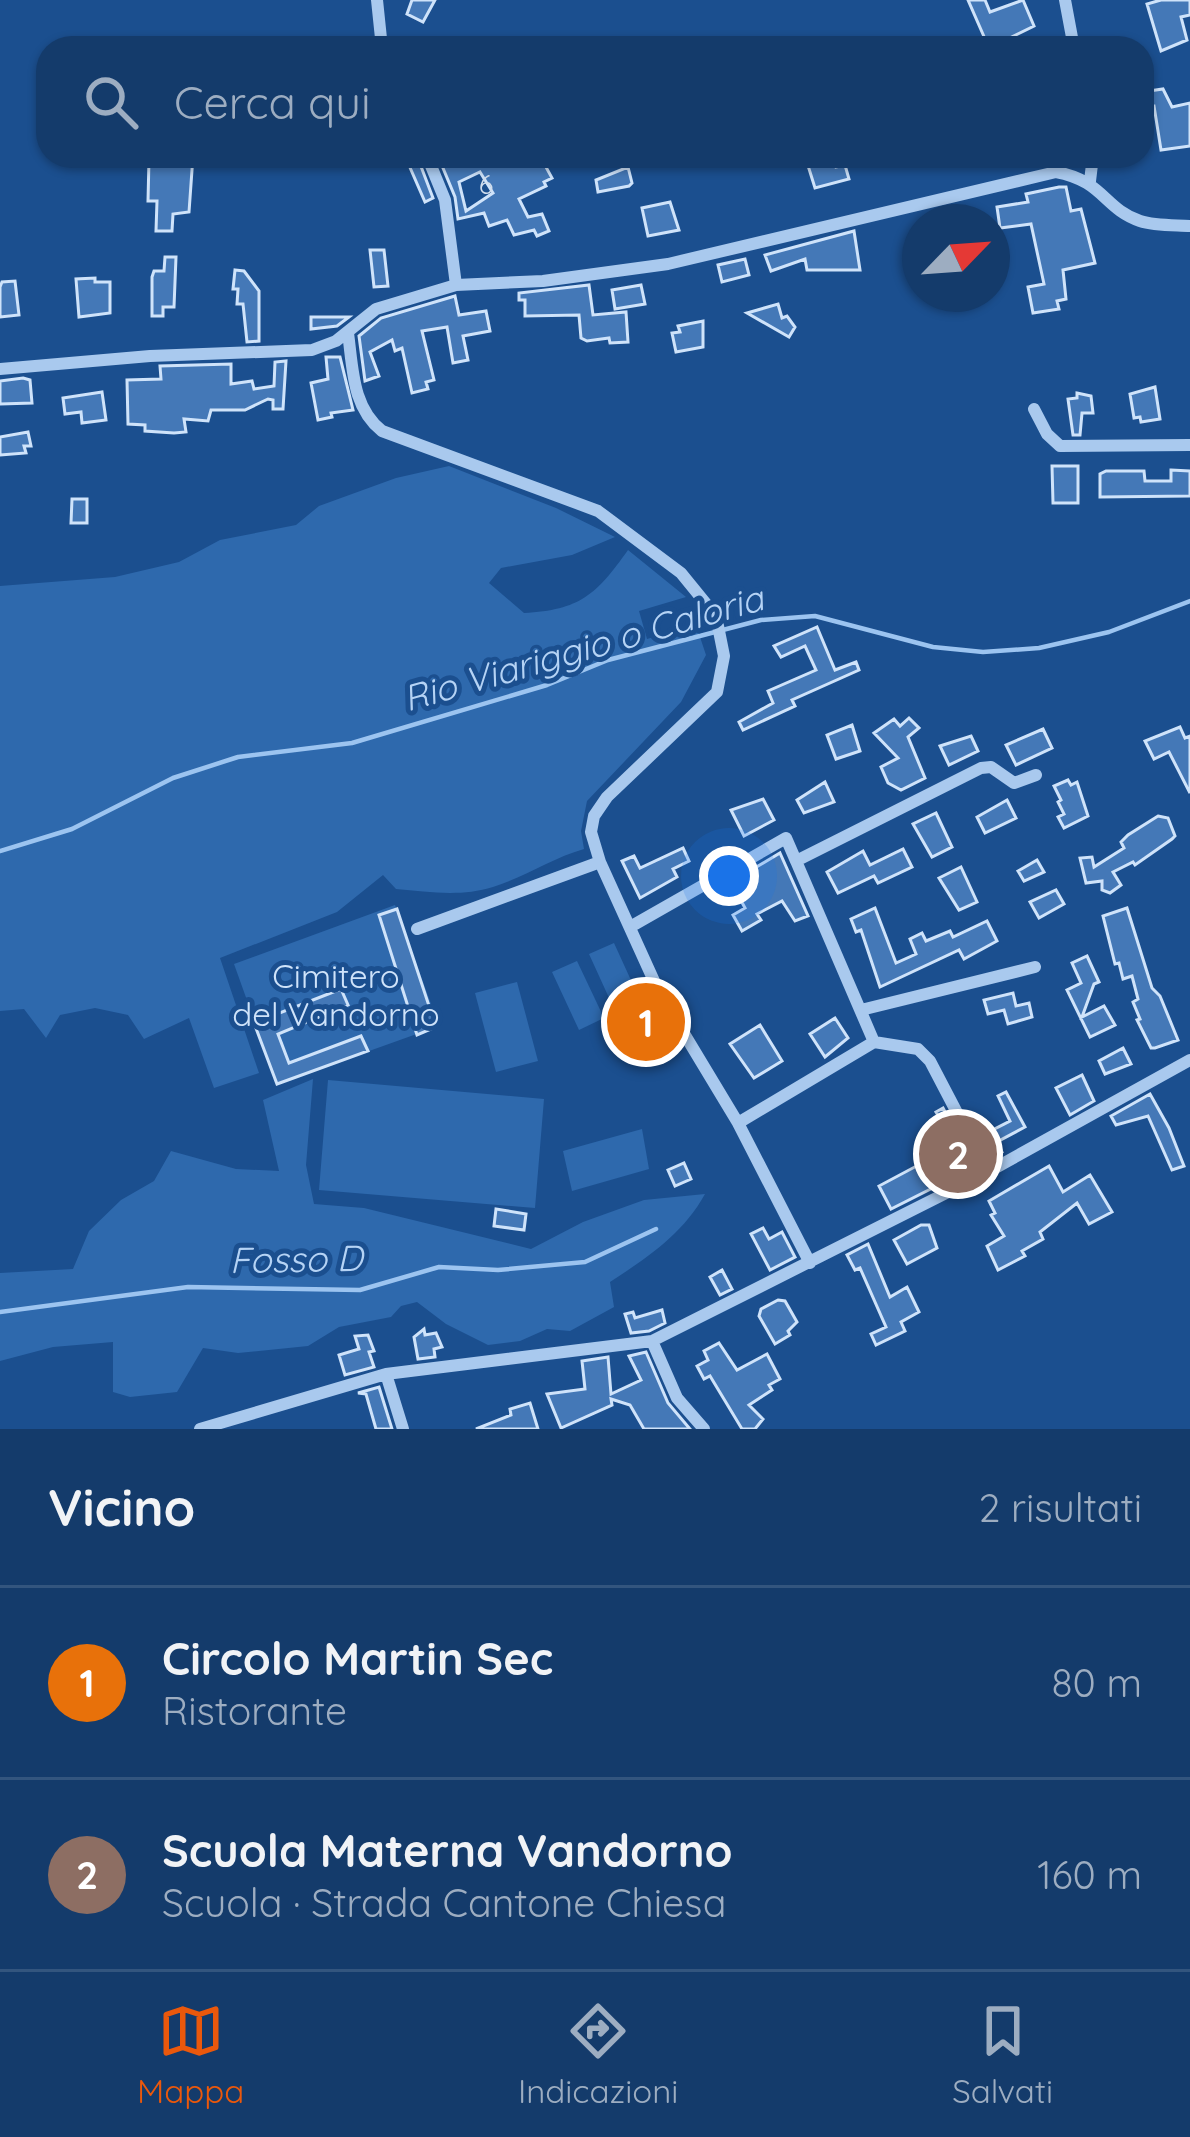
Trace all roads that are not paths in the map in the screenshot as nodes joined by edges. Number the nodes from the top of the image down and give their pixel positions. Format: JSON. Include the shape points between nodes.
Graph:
{"nodes":[{"id":1,"x":377,"y":0,"type":"edge"},
{"id":2,"x":1065,"y":0,"type":"edge"},
{"id":3,"x":381,"y":36,"type":"edge"},
{"id":4,"x":1072,"y":36,"type":"edge"},
{"id":5,"x":432,"y":168,"type":"edge"},
{"id":6,"x":1092,"y":168,"type":"edge"},
{"id":7,"x":1090,"y":181,"type":"junction"},
{"id":8,"x":1190,"y":226,"type":"edge"},
{"id":9,"x":456,"y":285,"type":"junction"},
{"id":10,"x":348,"y":333,"type":"junction"},
{"id":11,"x":0,"y":368,"type":"edge"},
{"id":12,"x":1034,"y":409,"type":"dead end"},
{"id":13,"x":1190,"y":446,"type":"edge"},
{"id":14,"x":1036,"y":775,"type":"dead end"},
{"id":15,"x":796,"y":861,"type":"junction"},
{"id":16,"x":600,"y":862,"type":"junction"},
{"id":17,"x":630,"y":927,"type":"junction"},
{"id":18,"x":417,"y":928,"type":"dead end"},
{"id":19,"x":1035,"y":967,"type":"dead end"},
{"id":20,"x":861,"y":1010,"type":"junction"},
{"id":21,"x":874,"y":1042,"type":"junction"},
{"id":22,"x":1190,"y":1060,"type":"edge"},
{"id":23,"x":738,"y":1123,"type":"junction"},
{"id":24,"x":988,"y":1172,"type":"junction"},
{"id":25,"x":810,"y":1263,"type":"junction"},
{"id":26,"x":652,"y":1341,"type":"junction"},
{"id":27,"x":386,"y":1374,"type":"junction"},
{"id":28,"x":200,"y":1429,"type":"edge"},
{"id":29,"x":403,"y":1429,"type":"edge"},
{"id":30,"x":704,"y":1429,"type":"edge"}],
"edges":[{"from":1,"to":3,"type":"street"},
{"from":2,"to":4,"type":"street"},
{"from":5,"to":9,"type":"street","via":[[445,200]]},
{"from":6,"to":7,"type":"street"},
{"from":7,"to":8,"type":"street","via":[[1141,221]]},
{"from":7,"to":9,"type":"street","via":[[1056,172],[668,264]]},
{"from":9,"to":10,"type":"street","via":[[376,309]]},
{"from":10,"to":11,"type":"street","via":[[312,350]]},
{"from":10,"to":16,"type":"street","via":[[359,402],[382,431],[598,511],[681,573],[716,616],[723,643],[717,692],[607,796],[591,832]]},
{"from":12,"to":13,"type":"street","via":[[1060,446]]},
{"from":14,"to":15,"type":"street","via":[[1014,783],[981,768]]},
{"from":15,"to":17,"type":"street","via":[[785,838]]},
{"from":15,"to":20,"type":"street"},
{"from":16,"to":17,"type":"street"},
{"from":16,"to":18,"type":"street"},
{"from":17,"to":23,"type":"street"},
{"from":19,"to":20,"type":"street"},
{"from":20,"to":21,"type":"street"},
{"from":21,"to":23,"type":"street"},
{"from":21,"to":24,"type":"street","via":[[918,1049],[930,1060]]},
{"from":22,"to":24,"type":"street"},
{"from":23,"to":25,"type":"street"},
{"from":24,"to":25,"type":"street"},
{"from":25,"to":26,"type":"street"},
{"from":26,"to":27,"type":"street"},
{"from":26,"to":30,"type":"street","via":[[676,1398]]},
{"from":27,"to":28,"type":"street"},
{"from":27,"to":29,"type":"street"}]}
